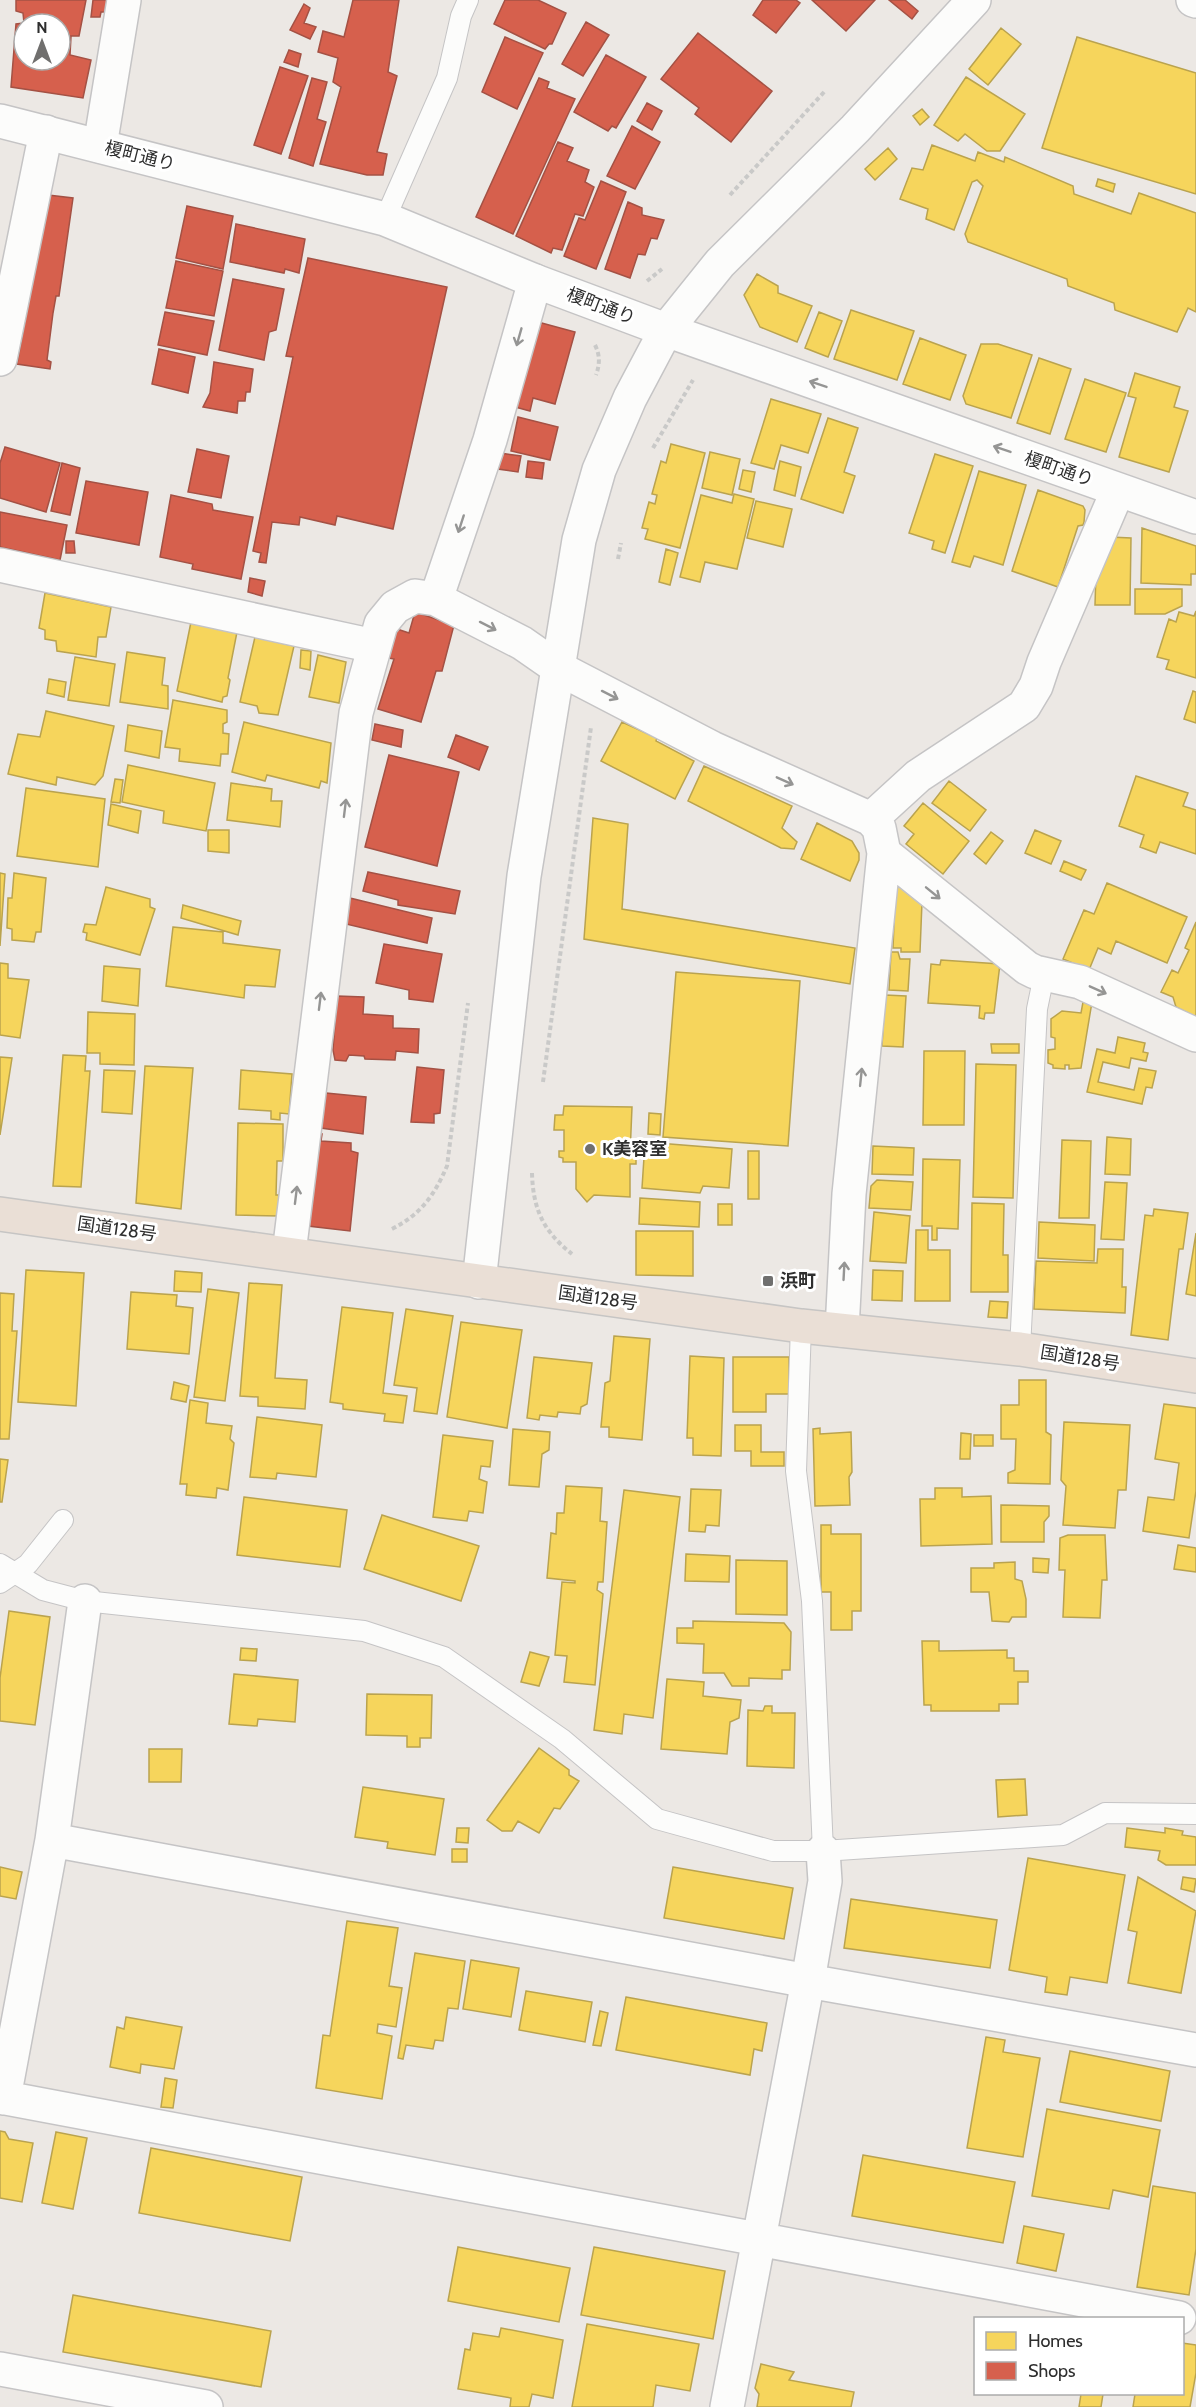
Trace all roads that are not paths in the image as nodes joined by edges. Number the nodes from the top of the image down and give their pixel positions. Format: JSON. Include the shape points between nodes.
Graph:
{"nodes":[{"id":1,"x":124,"y":0,"type":"edge"},
{"id":2,"x":468,"y":0,"type":"edge"},
{"id":3,"x":974,"y":0,"type":"edge"},
{"id":4,"x":0,"y":121,"type":"edge"},
{"id":5,"x":46,"y":132,"type":"junction"},
{"id":6,"x":100,"y":146,"type":"junction"},
{"id":7,"x":385,"y":219,"type":"junction"},
{"id":8,"x":535,"y":281,"type":"junction"},
{"id":9,"x":666,"y":330,"type":"junction"},
{"id":10,"x":0,"y":359,"type":"edge"},
{"id":11,"x":1118,"y":490,"type":"junction"},
{"id":12,"x":1196,"y":517,"type":"edge"},
{"id":13,"x":0,"y":565,"type":"edge"},
{"id":14,"x":436,"y":599,"type":"junction"},
{"id":15,"x":374,"y":646,"type":"junction"},
{"id":16,"x":558,"y":668,"type":"junction"},
{"id":17,"x":871,"y":819,"type":"junction"},
{"id":18,"x":884,"y":853,"type":"junction"},
{"id":19,"x":1044,"y":975,"type":"junction"},
{"id":20,"x":1196,"y":1035,"type":"edge"},
{"id":21,"x":0,"y":1214,"type":"edge"},
{"id":22,"x":289,"y":1253,"type":"junction"},
{"id":23,"x":479,"y":1282,"type":"junction"},
{"id":24,"x":801,"y":1326,"type":"junction"},
{"id":25,"x":842,"y":1330,"type":"junction"},
{"id":26,"x":1020,"y":1349,"type":"junction"},
{"id":27,"x":1196,"y":1376,"type":"edge"},
{"id":28,"x":63,"y":1520,"type":"dead end"},
{"id":29,"x":4,"y":1574,"type":"edge"},
{"id":30,"x":85,"y":1601,"type":"junction"},
{"id":31,"x":1196,"y":1814,"type":"edge"},
{"id":32,"x":52,"y":1840,"type":"junction"},
{"id":33,"x":823,"y":1851,"type":"junction"},
{"id":34,"x":808,"y":1981,"type":"junction"},
{"id":35,"x":1196,"y":2049,"type":"edge"},
{"id":36,"x":2,"y":2098,"type":"edge"},
{"id":37,"x":758,"y":2241,"type":"junction"},
{"id":38,"x":1170,"y":2317,"type":"edge"},
{"id":39,"x":0,"y":2368,"type":"edge"},
{"id":40,"x":206,"y":2407,"type":"edge"},
{"id":41,"x":727,"y":2407,"type":"edge"}],
"edges":[{"from":1,"to":6,"type":"street"},
{"from":2,"to":7,"type":"lane","via":[[447,78]]},
{"from":3,"to":9,"type":"street","via":[[855,129],[720,262]]},
{"from":4,"to":5,"type":"street","name":"榎町通り"},
{"from":5,"to":6,"type":"street","name":"榎町通り"},
{"from":5,"to":10,"type":"street"},
{"from":6,"to":7,"type":"street","name":"榎町通り"},
{"from":7,"to":8,"type":"street","name":"榎町通り"},
{"from":8,"to":9,"type":"street","name":"榎町通り"},
{"from":8,"to":14,"type":"street","one_way":true,"via":[[490,440]]},
{"from":11,"to":9,"type":"street","name":"榎町通り","one_way":true},
{"from":9,"to":16,"type":"street","via":[[630,398],[599,470],[579,540]]},
{"from":11,"to":12,"type":"street","name":"榎町通り"},
{"from":11,"to":17,"type":"street","via":[[1036,686],[1024,706],[918,776]]},
{"from":13,"to":15,"type":"street"},
{"from":14,"to":15,"type":"street","via":[[415,596],[396,607],[381,624]]},
{"from":14,"to":16,"type":"street","one_way":true,"via":[[522,644]]},
{"from":22,"to":15,"type":"street","one_way":true,"via":[[356,713]]},
{"from":16,"to":17,"type":"street","one_way":true,"via":[[712,748]]},
{"from":16,"to":23,"type":"street","via":[[524,876]]},
{"from":17,"to":18,"type":"street","via":[[879,828]]},
{"from":18,"to":19,"type":"street","one_way":true,"via":[[1017,961]]},
{"from":25,"to":18,"type":"street","one_way":true,"via":[[849,1194]]},
{"from":19,"to":20,"type":"street","one_way":true,"via":[[1080,982]]},
{"from":19,"to":26,"type":"lane","via":[[1037,1009]]},
{"from":21,"to":22,"type":"highway","name":"国道128号"},
{"from":22,"to":23,"type":"highway","name":"国道128号"},
{"from":23,"to":24,"type":"highway","name":"国道128号"},
{"from":24,"to":25,"type":"highway","name":"国道128号"},
{"from":24,"to":33,"type":"lane","via":[[796,1471],[812,1601]]},
{"from":25,"to":26,"type":"highway","name":"国道128号"},
{"from":26,"to":27,"type":"highway","name":"国道128号"},
{"from":28,"to":29,"type":"lane","via":[[28,1564]]},
{"from":29,"to":30,"type":"lane"},
{"from":30,"to":32,"type":"street"},
{"from":30,"to":33,"type":"lane","via":[[364,1631],[444,1657],[562,1739],[657,1819],[773,1851]]},
{"from":31,"to":33,"type":"lane","via":[[1105,1812],[1063,1835]]},
{"from":32,"to":34,"type":"street"},
{"from":32,"to":36,"type":"street"},
{"from":33,"to":34,"type":"street","via":[[825,1881]]},
{"from":34,"to":35,"type":"street"},
{"from":34,"to":37,"type":"street"},
{"from":36,"to":37,"type":"street"},
{"from":37,"to":38,"type":"street"},
{"from":37,"to":41,"type":"street"},
{"from":39,"to":40,"type":"street"}]}
